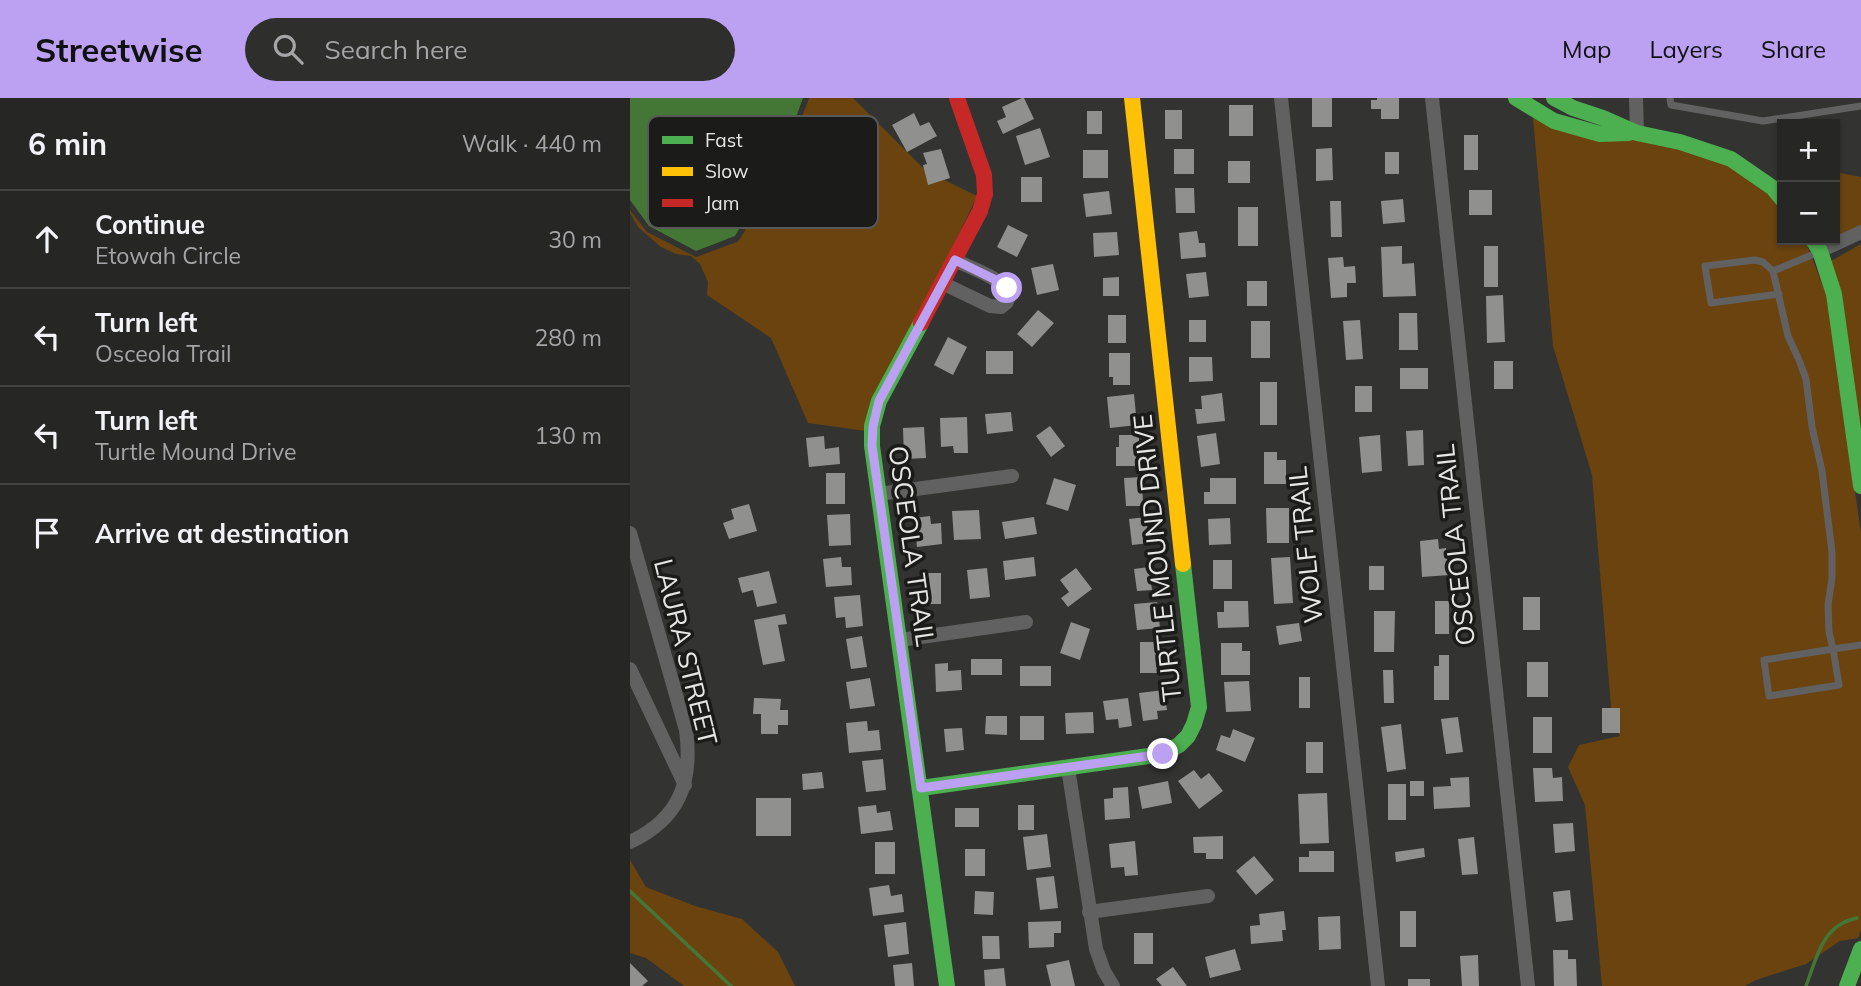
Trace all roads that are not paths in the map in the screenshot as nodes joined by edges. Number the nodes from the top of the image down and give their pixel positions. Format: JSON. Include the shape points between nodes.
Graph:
{"nodes":[{"id":1,"x":957,"y":98,"type":"edge"},
{"id":2,"x":1132,"y":98,"type":"edge"},
{"id":3,"x":1281,"y":98,"type":"edge"},
{"id":4,"x":1432,"y":98,"type":"edge"},
{"id":5,"x":1516,"y":98,"type":"edge"},
{"id":6,"x":1554,"y":98,"type":"edge"},
{"id":7,"x":1636,"y":98,"type":"edge"},
{"id":8,"x":1670,"y":98,"type":"edge"},
{"id":9,"x":1861,"y":106,"type":"edge"},
{"id":10,"x":1637,"y":133,"type":"junction"},
{"id":11,"x":1777,"y":193,"type":"edge"},
{"id":12,"x":1861,"y":232,"type":"edge"},
{"id":13,"x":1816,"y":246,"type":"edge"},
{"id":14,"x":955,"y":260,"type":"junction"},
{"id":15,"x":1773,"y":271,"type":"junction"},
{"id":16,"x":942,"y":283,"type":"junction"},
{"id":17,"x":1779,"y":294,"type":"junction"},
{"id":18,"x":1012,"y":476,"type":"dead end"},
{"id":19,"x":1861,"y":486,"type":"edge"},
{"id":20,"x":879,"y":494,"type":"junction"},
{"id":21,"x":630,"y":533,"type":"edge"},
{"id":22,"x":1026,"y":622,"type":"dead end"},
{"id":23,"x":900,"y":640,"type":"junction"},
{"id":24,"x":1861,"y":645,"type":"edge"},
{"id":25,"x":1833,"y":649,"type":"junction"},
{"id":26,"x":630,"y":669,"type":"edge"},
{"id":27,"x":1068,"y":768,"type":"junction"},
{"id":28,"x":685,"y":785,"type":"junction"},
{"id":29,"x":921,"y":788,"type":"junction"},
{"id":30,"x":630,"y":842,"type":"edge"},
{"id":31,"x":1208,"y":896,"type":"dead end"},
{"id":32,"x":1089,"y":912,"type":"junction"},
{"id":33,"x":1861,"y":949,"type":"edge"},
{"id":34,"x":947,"y":986,"type":"edge"},
{"id":35,"x":1113,"y":986,"type":"edge"},
{"id":36,"x":1378,"y":986,"type":"edge"},
{"id":37,"x":1528,"y":986,"type":"edge"},
{"id":38,"x":1847,"y":986,"type":"edge"}],
"edges":[{"from":1,"to":14,"type":"street","name":"OSCEOLA TRAIL","via":[[984,175],[985,194]]},
{"from":2,"to":27,"type":"street","name":"TURTLE MOUND DRIVE","via":[[1199,707],[1193,730],[1180,746],[1163,754]]},
{"from":3,"to":36,"type":"street","name":"WOLF TRAIL"},
{"from":4,"to":37,"type":"street","name":"OSCEOLA TRAIL"},
{"from":5,"to":10,"type":"street","via":[[1554,121],[1600,134]]},
{"from":6,"to":10,"type":"street"},
{"from":7,"to":10,"type":"street"},
{"from":8,"to":9,"type":"lane","via":[[1671,105],[1763,121]]},
{"from":10,"to":11,"type":"street","via":[[1731,159]]},
{"from":12,"to":13,"type":"street"},
{"from":13,"to":15,"type":"lane"},
{"from":13,"to":19,"type":"street","via":[[1834,295]]},
{"from":14,"to":16,"type":"street","name":"OSCEOLA TRAIL"},
{"from":14,"to":16,"type":"street","via":[[1000,282],[1007,288],[1007,302],[990,306]]},
{"from":15,"to":17,"type":"lane"},
{"from":15,"to":17,"type":"lane","via":[[1755,260],[1705,266],[1711,303]]},
{"from":16,"to":20,"type":"street","name":"OSCEOLA TRAIL","via":[[879,401],[872,446]]},
{"from":17,"to":25,"type":"lane","via":[[1788,336],[1806,379],[1822,471],[1832,552],[1828,605]]},
{"from":18,"to":20,"type":"street"},
{"from":20,"to":23,"type":"street","name":"OSCEOLA TRAIL"},
{"from":21,"to":28,"type":"street","name":"LAURA STREET","via":[[686,730]]},
{"from":22,"to":23,"type":"street"},
{"from":23,"to":29,"type":"street","name":"OSCEOLA TRAIL"},
{"from":24,"to":25,"type":"lane"},
{"from":25,"to":25,"type":"lane","via":[[1839,685],[1769,696],[1764,660]]},
{"from":26,"to":28,"type":"street"},
{"from":27,"to":29,"type":"street","name":"TURTLE MOUND DRIVE"},
{"from":27,"to":32,"type":"street"},
{"from":28,"to":30,"type":"street","name":"LAURA STREET","via":[[662,822]]},
{"from":29,"to":34,"type":"street","name":"OSCEOLA TRAIL"},
{"from":31,"to":32,"type":"street"},
{"from":32,"to":35,"type":"street","via":[[1096,949]]},
{"from":33,"to":38,"type":"street"}]}
